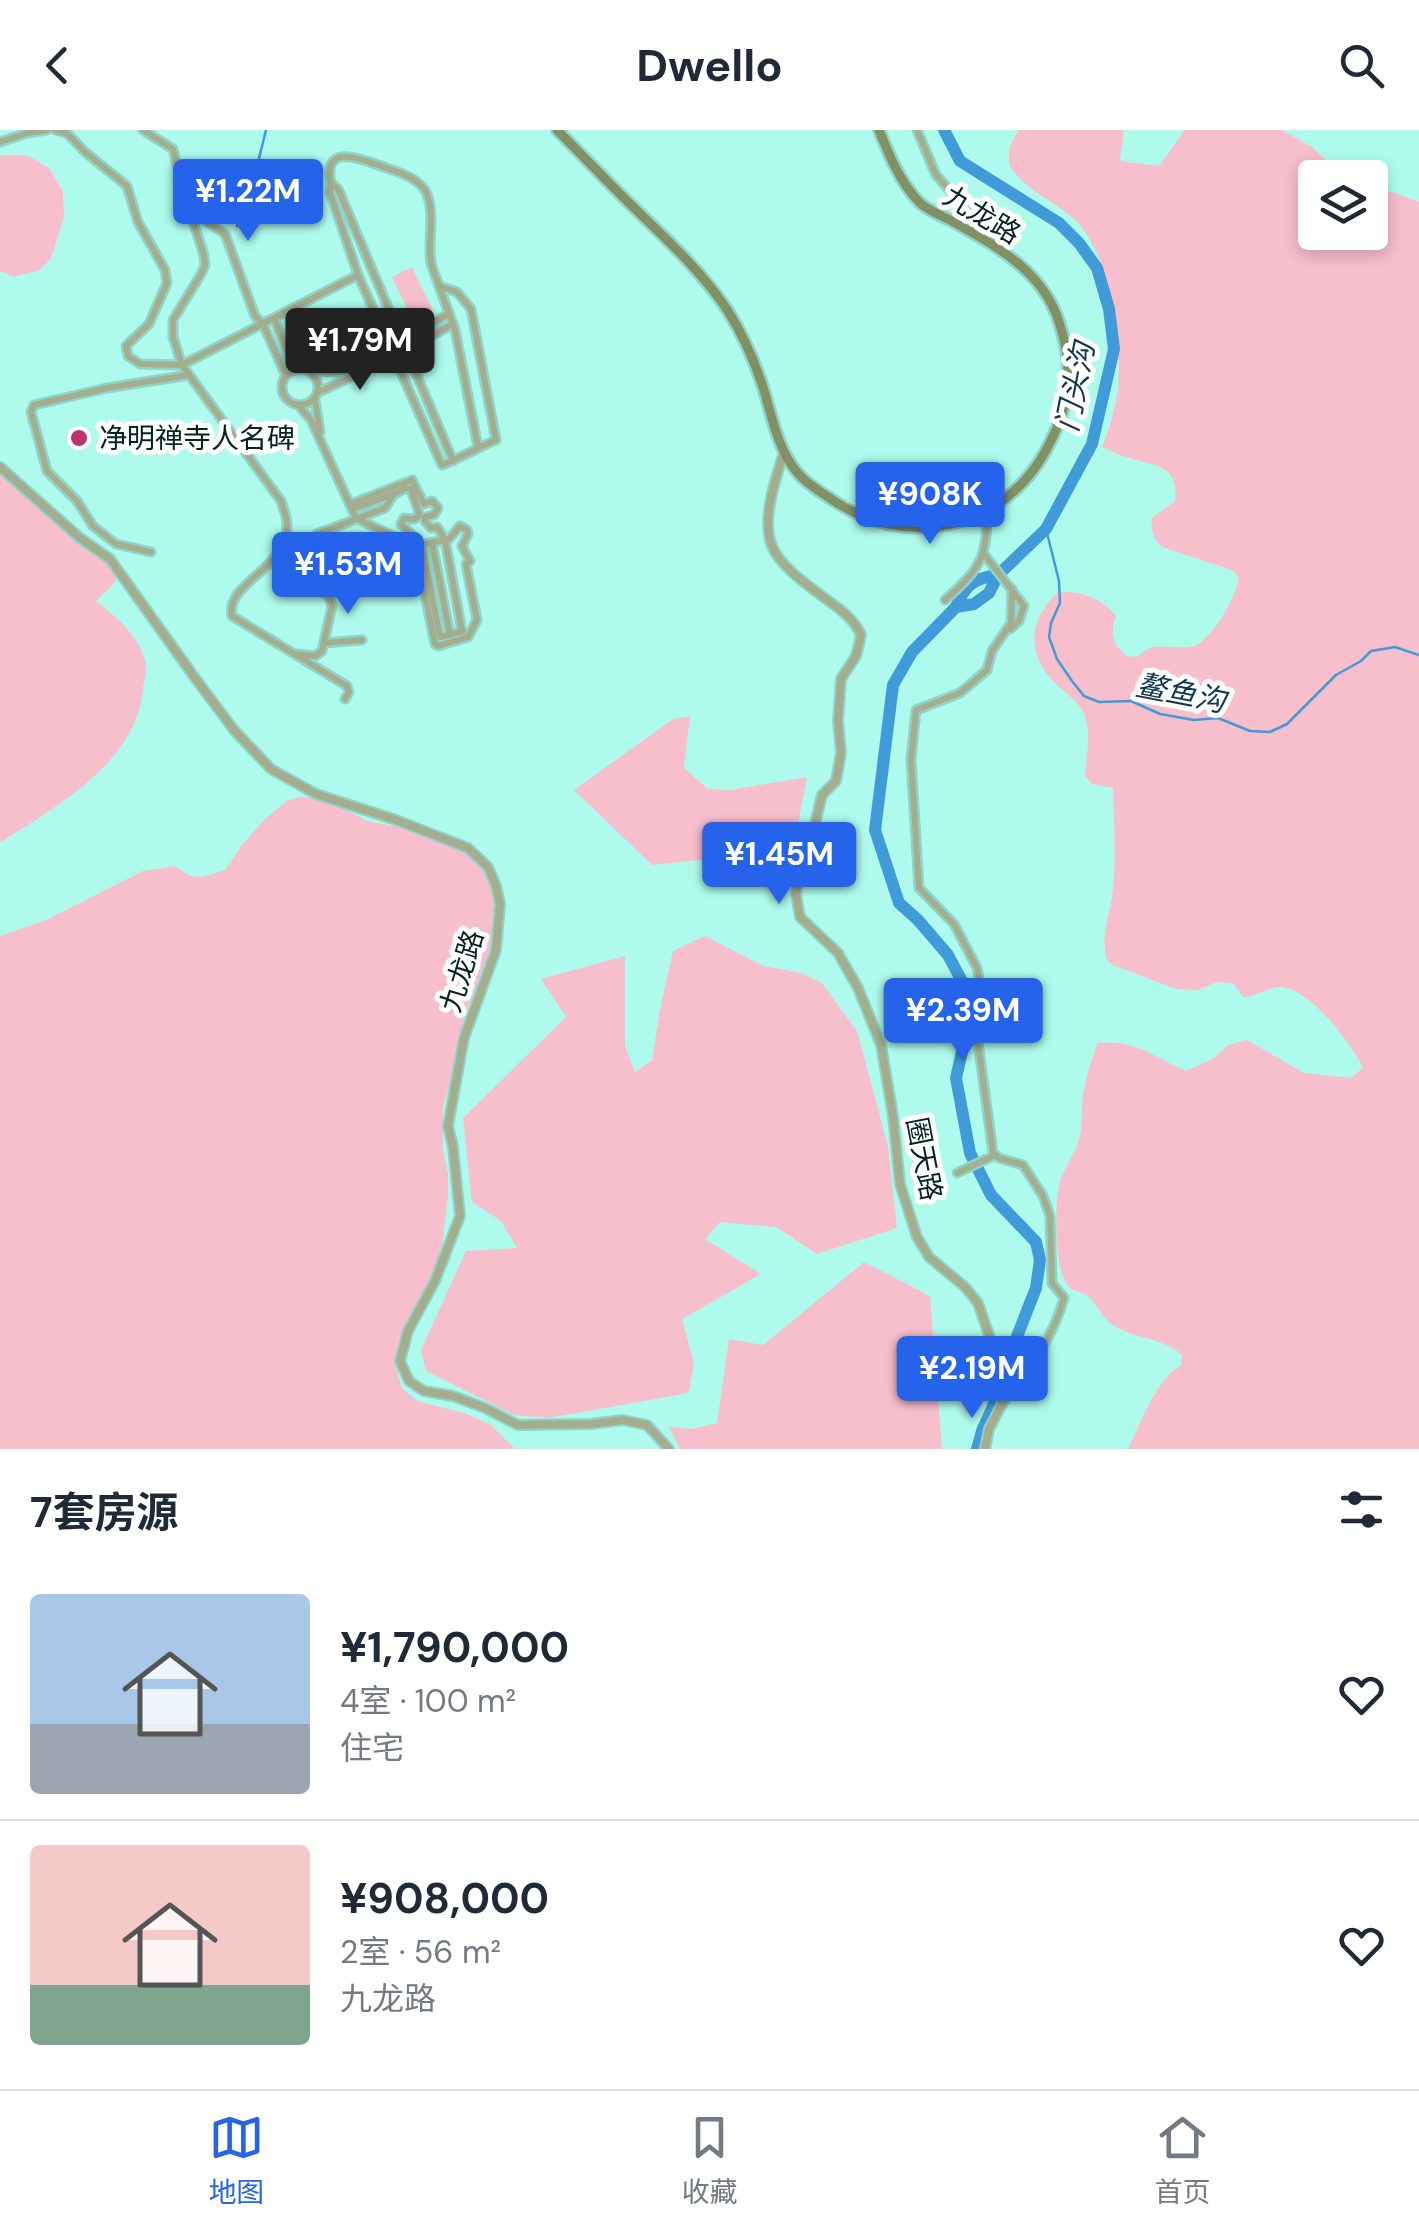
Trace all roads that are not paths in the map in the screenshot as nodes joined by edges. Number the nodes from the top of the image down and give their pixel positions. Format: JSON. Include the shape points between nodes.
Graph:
{"nodes":[{"id":1,"x":47,"y":130,"type":"edge"},
{"id":2,"x":55,"y":130,"type":"edge"},
{"id":3,"x":143,"y":130,"type":"edge"},
{"id":4,"x":557,"y":130,"type":"edge"},
{"id":5,"x":879,"y":130,"type":"edge"},
{"id":6,"x":917,"y":130,"type":"edge"},
{"id":7,"x":0,"y":142,"type":"edge"},
{"id":8,"x":331,"y":183,"type":"junction"},
{"id":9,"x":189,"y":209,"type":"junction"},
{"id":10,"x":982,"y":238,"type":"junction"},
{"id":11,"x":358,"y":276,"type":"junction"},
{"id":12,"x":440,"y":286,"type":"junction"},
{"id":13,"x":449,"y":313,"type":"junction"},
{"id":14,"x":274,"y":319,"type":"junction"},
{"id":15,"x":263,"y":324,"type":"junction"},
{"id":16,"x":452,"y":324,"type":"junction"},
{"id":17,"x":182,"y":366,"type":"junction"},
{"id":18,"x":296,"y":370,"type":"junction"},
{"id":19,"x":306,"y":370,"type":"junction"},
{"id":20,"x":189,"y":374,"type":"junction"},
{"id":21,"x":286,"y":376,"type":"junction"},
{"id":22,"x":316,"y":396,"type":"junction"},
{"id":23,"x":299,"y":406,"type":"junction"},
{"id":24,"x":322,"y":442,"type":"junction"},
{"id":25,"x":478,"y":447,"type":"junction"},
{"id":26,"x":784,"y":451,"type":"junction"},
{"id":27,"x":452,"y":461,"type":"junction"},
{"id":28,"x":0,"y":467,"type":"edge"},
{"id":29,"x":394,"y":494,"type":"junction"},
{"id":30,"x":352,"y":506,"type":"junction"},
{"id":31,"x":987,"y":511,"type":"junction"},
{"id":32,"x":356,"y":518,"type":"junction"},
{"id":33,"x":444,"y":540,"type":"junction"},
{"id":34,"x":432,"y":543,"type":"junction"},
{"id":35,"x":418,"y":549,"type":"junction"},
{"id":36,"x":151,"y":552,"type":"dead end"},
{"id":37,"x":984,"y":554,"type":"junction"},
{"id":38,"x":282,"y":570,"type":"dead end"},
{"id":39,"x":945,"y":600,"type":"dead end"},
{"id":40,"x":472,"y":629,"type":"junction"},
{"id":41,"x":462,"y":632,"type":"junction"},
{"id":42,"x":450,"y":635,"type":"junction"},
{"id":43,"x":362,"y":640,"type":"dead end"},
{"id":44,"x":440,"y":641,"type":"junction"},
{"id":45,"x":324,"y":643,"type":"junction"},
{"id":46,"x":294,"y":654,"type":"junction"},
{"id":47,"x":345,"y":699,"type":"dead end"},
{"id":48,"x":996,"y":1155,"type":"junction"},
{"id":49,"x":957,"y":1173,"type":"dead end"},
{"id":50,"x":1002,"y":1404,"type":"junction"},
{"id":51,"x":669,"y":1449,"type":"edge"},
{"id":52,"x":985,"y":1449,"type":"edge"}],
"edges":[{"from":1,"to":7,"type":"street"},
{"from":2,"to":17,"type":"street","via":[[127,186],[165,270],[167,283],[149,324],[126,346],[128,356],[140,364]]},
{"from":3,"to":9,"type":"street","via":[[173,149]]},
{"from":4,"to":26,"type":"main road","name":"九龙路","via":[[690,262],[727,310],[748,346]]},
{"from":5,"to":10,"type":"main road","name":"九龙路","via":[[921,204]]},
{"from":6,"to":10,"type":"street","via":[[936,175]]},
{"from":8,"to":11,"type":"street"},
{"from":8,"to":12,"type":"street","via":[[328,172],[341,156],[414,180],[426,192],[431,264]]},
{"from":8,"to":27,"type":"street"},
{"from":9,"to":15,"type":"street","via":[[226,234]]},
{"from":9,"to":17,"type":"street","via":[[205,264],[173,320]]},
{"from":10,"to":31,"type":"main road","name":"九龙路","via":[[1041,286],[1070,361],[1067,401],[1051,442],[1011,496]]},
{"from":11,"to":14,"type":"street"},
{"from":11,"to":27,"type":"street","via":[[442,465]]},
{"from":12,"to":13,"type":"street"},
{"from":12,"to":25,"type":"street","via":[[457,292],[472,310],[496,440]]},
{"from":13,"to":16,"type":"street"},
{"from":13,"to":16,"type":"street","via":[[414,341]]},
{"from":14,"to":15,"type":"street"},
{"from":14,"to":18,"type":"street"},
{"from":15,"to":17,"type":"street"},
{"from":15,"to":21,"type":"street"},
{"from":16,"to":25,"type":"street"},
{"from":17,"to":20,"type":"street"},
{"from":18,"to":19,"type":"street"},
{"from":18,"to":21,"type":"street"},
{"from":19,"to":22,"type":"street","via":[[317,381]]},
{"from":19,"to":22,"type":"street","via":[[344,372],[387,357]]},
{"from":20,"to":36,"type":"street","via":[[34,405],[31,412],[47,471],[93,526],[116,544]]},
{"from":20,"to":46,"type":"street","via":[[281,501],[288,522],[284,546],[236,594],[232,616]]},
{"from":21,"to":23,"type":"street","via":[[284,397]]},
{"from":22,"to":23,"type":"street"},
{"from":22,"to":24,"type":"street"},
{"from":23,"to":24,"type":"street"},
{"from":24,"to":30,"type":"street"},
{"from":25,"to":27,"type":"street"},
{"from":26,"to":31,"type":"main road","name":"九龙路","via":[[804,481],[879,523],[916,529]]},
{"from":26,"to":50,"type":"street","name":"圈天路","via":[[772,491],[772,546],[781,561],[854,620],[862,635],[841,679],[836,781],[822,795],[801,867],[800,917],[838,954],[858,988],[880,1045],[900,1184],[917,1237],[978,1303]]},
{"from":28,"to":51,"type":"street","name":"九龙路","via":[[110,559],[234,730],[271,769],[316,794],[468,848],[488,866],[500,904],[496,950],[464,1038],[448,1126],[460,1216],[400,1361],[409,1381],[424,1391],[453,1396],[518,1425],[623,1420],[647,1425]]},
{"from":29,"to":30,"type":"street"},
{"from":29,"to":32,"type":"street","via":[[386,508]]},
{"from":29,"to":35,"type":"street","via":[[411,489],[419,516],[401,524]]},
{"from":30,"to":32,"type":"street"},
{"from":30,"to":33,"type":"street","via":[[412,480],[424,504],[432,501],[438,508],[425,522]]},
{"from":31,"to":37,"type":"street"},
{"from":32,"to":35,"type":"street"},
{"from":32,"to":35,"type":"street","via":[[314,539],[318,554],[333,566]]},
{"from":33,"to":34,"type":"street"},
{"from":33,"to":40,"type":"street","via":[[460,526],[467,530],[462,546],[478,620]]},
{"from":33,"to":41,"type":"street"},
{"from":34,"to":35,"type":"street"},
{"from":34,"to":42,"type":"street"},
{"from":35,"to":44,"type":"street","via":[[434,644]]},
{"from":37,"to":39,"type":"street"},
{"from":37,"to":48,"type":"street","via":[[1012,589],[1012,622],[981,676],[960,693],[916,710],[911,760],[919,888],[954,924],[978,968],[986,1007],[978,1042]]},
{"from":38,"to":45,"type":"street","via":[[329,596]]},
{"from":40,"to":41,"type":"street"},
{"from":40,"to":44,"type":"street","via":[[468,637]]},
{"from":41,"to":42,"type":"street"},
{"from":42,"to":44,"type":"street"},
{"from":43,"to":45,"type":"street"},
{"from":45,"to":46,"type":"street","via":[[315,656]]},
{"from":46,"to":47,"type":"street","via":[[347,686]]},
{"from":48,"to":49,"type":"street"},
{"from":48,"to":50,"type":"street","via":[[1023,1165],[1043,1196],[1052,1283],[1064,1298],[1040,1354]]},
{"from":50,"to":52,"type":"street"}]}
